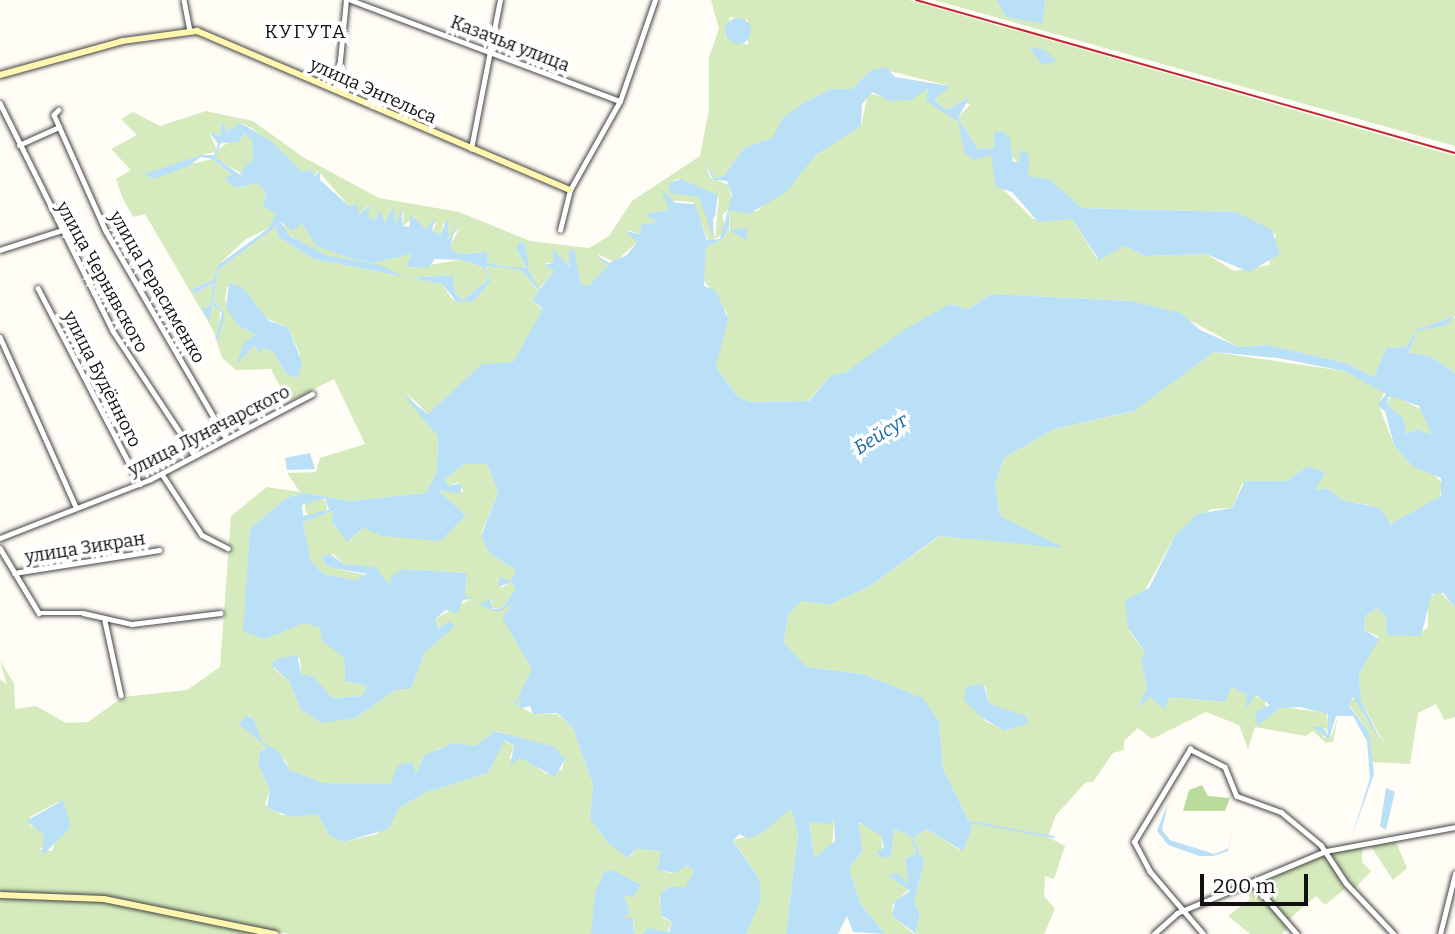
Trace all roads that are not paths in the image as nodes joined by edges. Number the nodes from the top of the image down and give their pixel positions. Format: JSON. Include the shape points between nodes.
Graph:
{"nodes":[{"id":1,"x":184,"y":0,"type":"edge"},
{"id":2,"x":348,"y":0,"type":"edge"},
{"id":3,"x":500,"y":0,"type":"edge"},
{"id":4,"x":655,"y":0,"type":"edge"},
{"id":5,"x":190,"y":30,"type":"junction"},
{"id":6,"x":491,"y":51,"type":"junction"},
{"id":7,"x":0,"y":75,"type":"edge"},
{"id":8,"x":337,"y":90,"type":"junction"},
{"id":9,"x":620,"y":101,"type":"junction"},
{"id":10,"x":0,"y":103,"type":"edge"},
{"id":11,"x":59,"y":110,"type":"dead end"},
{"id":12,"x":59,"y":127,"type":"junction"},
{"id":13,"x":19,"y":145,"type":"junction"},
{"id":14,"x":471,"y":149,"type":"junction"},
{"id":15,"x":570,"y":190,"type":"junction"},
{"id":16,"x":561,"y":230,"type":"dead end"},
{"id":17,"x":58,"y":231,"type":"junction"},
{"id":18,"x":0,"y":250,"type":"edge"},
{"id":19,"x":38,"y":288,"type":"dead end"},
{"id":20,"x":0,"y":337,"type":"edge"},
{"id":21,"x":312,"y":394,"type":"dead end"},
{"id":22,"x":226,"y":438,"type":"junction"},
{"id":23,"x":195,"y":455,"type":"junction"},
{"id":24,"x":162,"y":474,"type":"junction"},
{"id":25,"x":140,"y":484,"type":"junction"},
{"id":26,"x":76,"y":507,"type":"junction"},
{"id":27,"x":0,"y":538,"type":"edge"},
{"id":28,"x":0,"y":548,"type":"edge"},
{"id":29,"x":228,"y":548,"type":"dead end"},
{"id":30,"x":159,"y":550,"type":"dead end"},
{"id":31,"x":14,"y":573,"type":"junction"},
{"id":32,"x":220,"y":613,"type":"dead end"},
{"id":33,"x":105,"y":620,"type":"junction"},
{"id":34,"x":121,"y":695,"type":"dead end"},
{"id":35,"x":1455,"y":827,"type":"edge"},
{"id":36,"x":1326,"y":851,"type":"junction"},
{"id":37,"x":1455,"y":874,"type":"edge"},
{"id":38,"x":1252,"y":882,"type":"junction"},
{"id":39,"x":0,"y":895,"type":"edge"},
{"id":40,"x":1183,"y":911,"type":"junction"},
{"id":41,"x":275,"y":934,"type":"edge"},
{"id":42,"x":1154,"y":934,"type":"edge"},
{"id":43,"x":1203,"y":934,"type":"edge"},
{"id":44,"x":1297,"y":934,"type":"edge"},
{"id":45,"x":1394,"y":934,"type":"edge"},
{"id":46,"x":1440,"y":934,"type":"edge"}],
"edges":[{"from":1,"to":5,"type":"street"},
{"from":2,"to":6,"type":"street","name":"Казачья улица"},
{"from":2,"to":8,"type":"street"},
{"from":3,"to":6,"type":"street"},
{"from":4,"to":9,"type":"street"},
{"from":5,"to":7,"type":"street"},
{"from":5,"to":8,"type":"street","name":"улица Энгельса"},
{"from":6,"to":9,"type":"street","name":"Казачья улица"},
{"from":6,"to":14,"type":"street"},
{"from":8,"to":14,"type":"street","name":"улица Энгельса"},
{"from":9,"to":15,"type":"street"},
{"from":10,"to":13,"type":"street","name":"улица Чернявского"},
{"from":11,"to":12,"type":"street","name":"улица Герасименко","via":[[54,114]]},
{"from":12,"to":13,"type":"street"},
{"from":12,"to":22,"type":"street","name":"улица Герасименко","via":[[106,231]]},
{"from":13,"to":17,"type":"street","name":"улица Чернявского"},
{"from":14,"to":15,"type":"street","name":"улица Энгельса"},
{"from":15,"to":16,"type":"street"},
{"from":17,"to":18,"type":"street"},
{"from":17,"to":23,"type":"street","name":"улица Чернявского","via":[[141,377]]},
{"from":19,"to":25,"type":"street","name":"улица Будённого"},
{"from":20,"to":26,"type":"street"},
{"from":21,"to":22,"type":"street","name":"улица Луначарского"},
{"from":22,"to":23,"type":"street","name":"улица Луначарского"},
{"from":23,"to":24,"type":"street","name":"улица Луначарского"},
{"from":24,"to":25,"type":"street","name":"улица Луначарского"},
{"from":24,"to":29,"type":"street","via":[[202,535]]},
{"from":25,"to":26,"type":"street","name":"улица Луначарского"},
{"from":26,"to":27,"type":"street","name":"улица Луначарского"},
{"from":28,"to":31,"type":"street"},
{"from":30,"to":31,"type":"street","name":"улица Зикран"},
{"from":31,"to":33,"type":"street","via":[[37,612]]},
{"from":32,"to":33,"type":"street","via":[[132,624]]},
{"from":33,"to":34,"type":"street"},
{"from":35,"to":36,"type":"street"},
{"from":36,"to":38,"type":"street"},
{"from":36,"to":40,"type":"street","via":[[1281,812],[1237,796],[1225,767],[1187,749],[1134,842],[1146,868]]},
{"from":36,"to":45,"type":"street","via":[[1346,883]]},
{"from":37,"to":46,"type":"street"},
{"from":38,"to":40,"type":"street"},
{"from":38,"to":44,"type":"street"},
{"from":39,"to":41,"type":"street","via":[[104,899]]},
{"from":40,"to":42,"type":"street"},
{"from":40,"to":43,"type":"street"}]}
